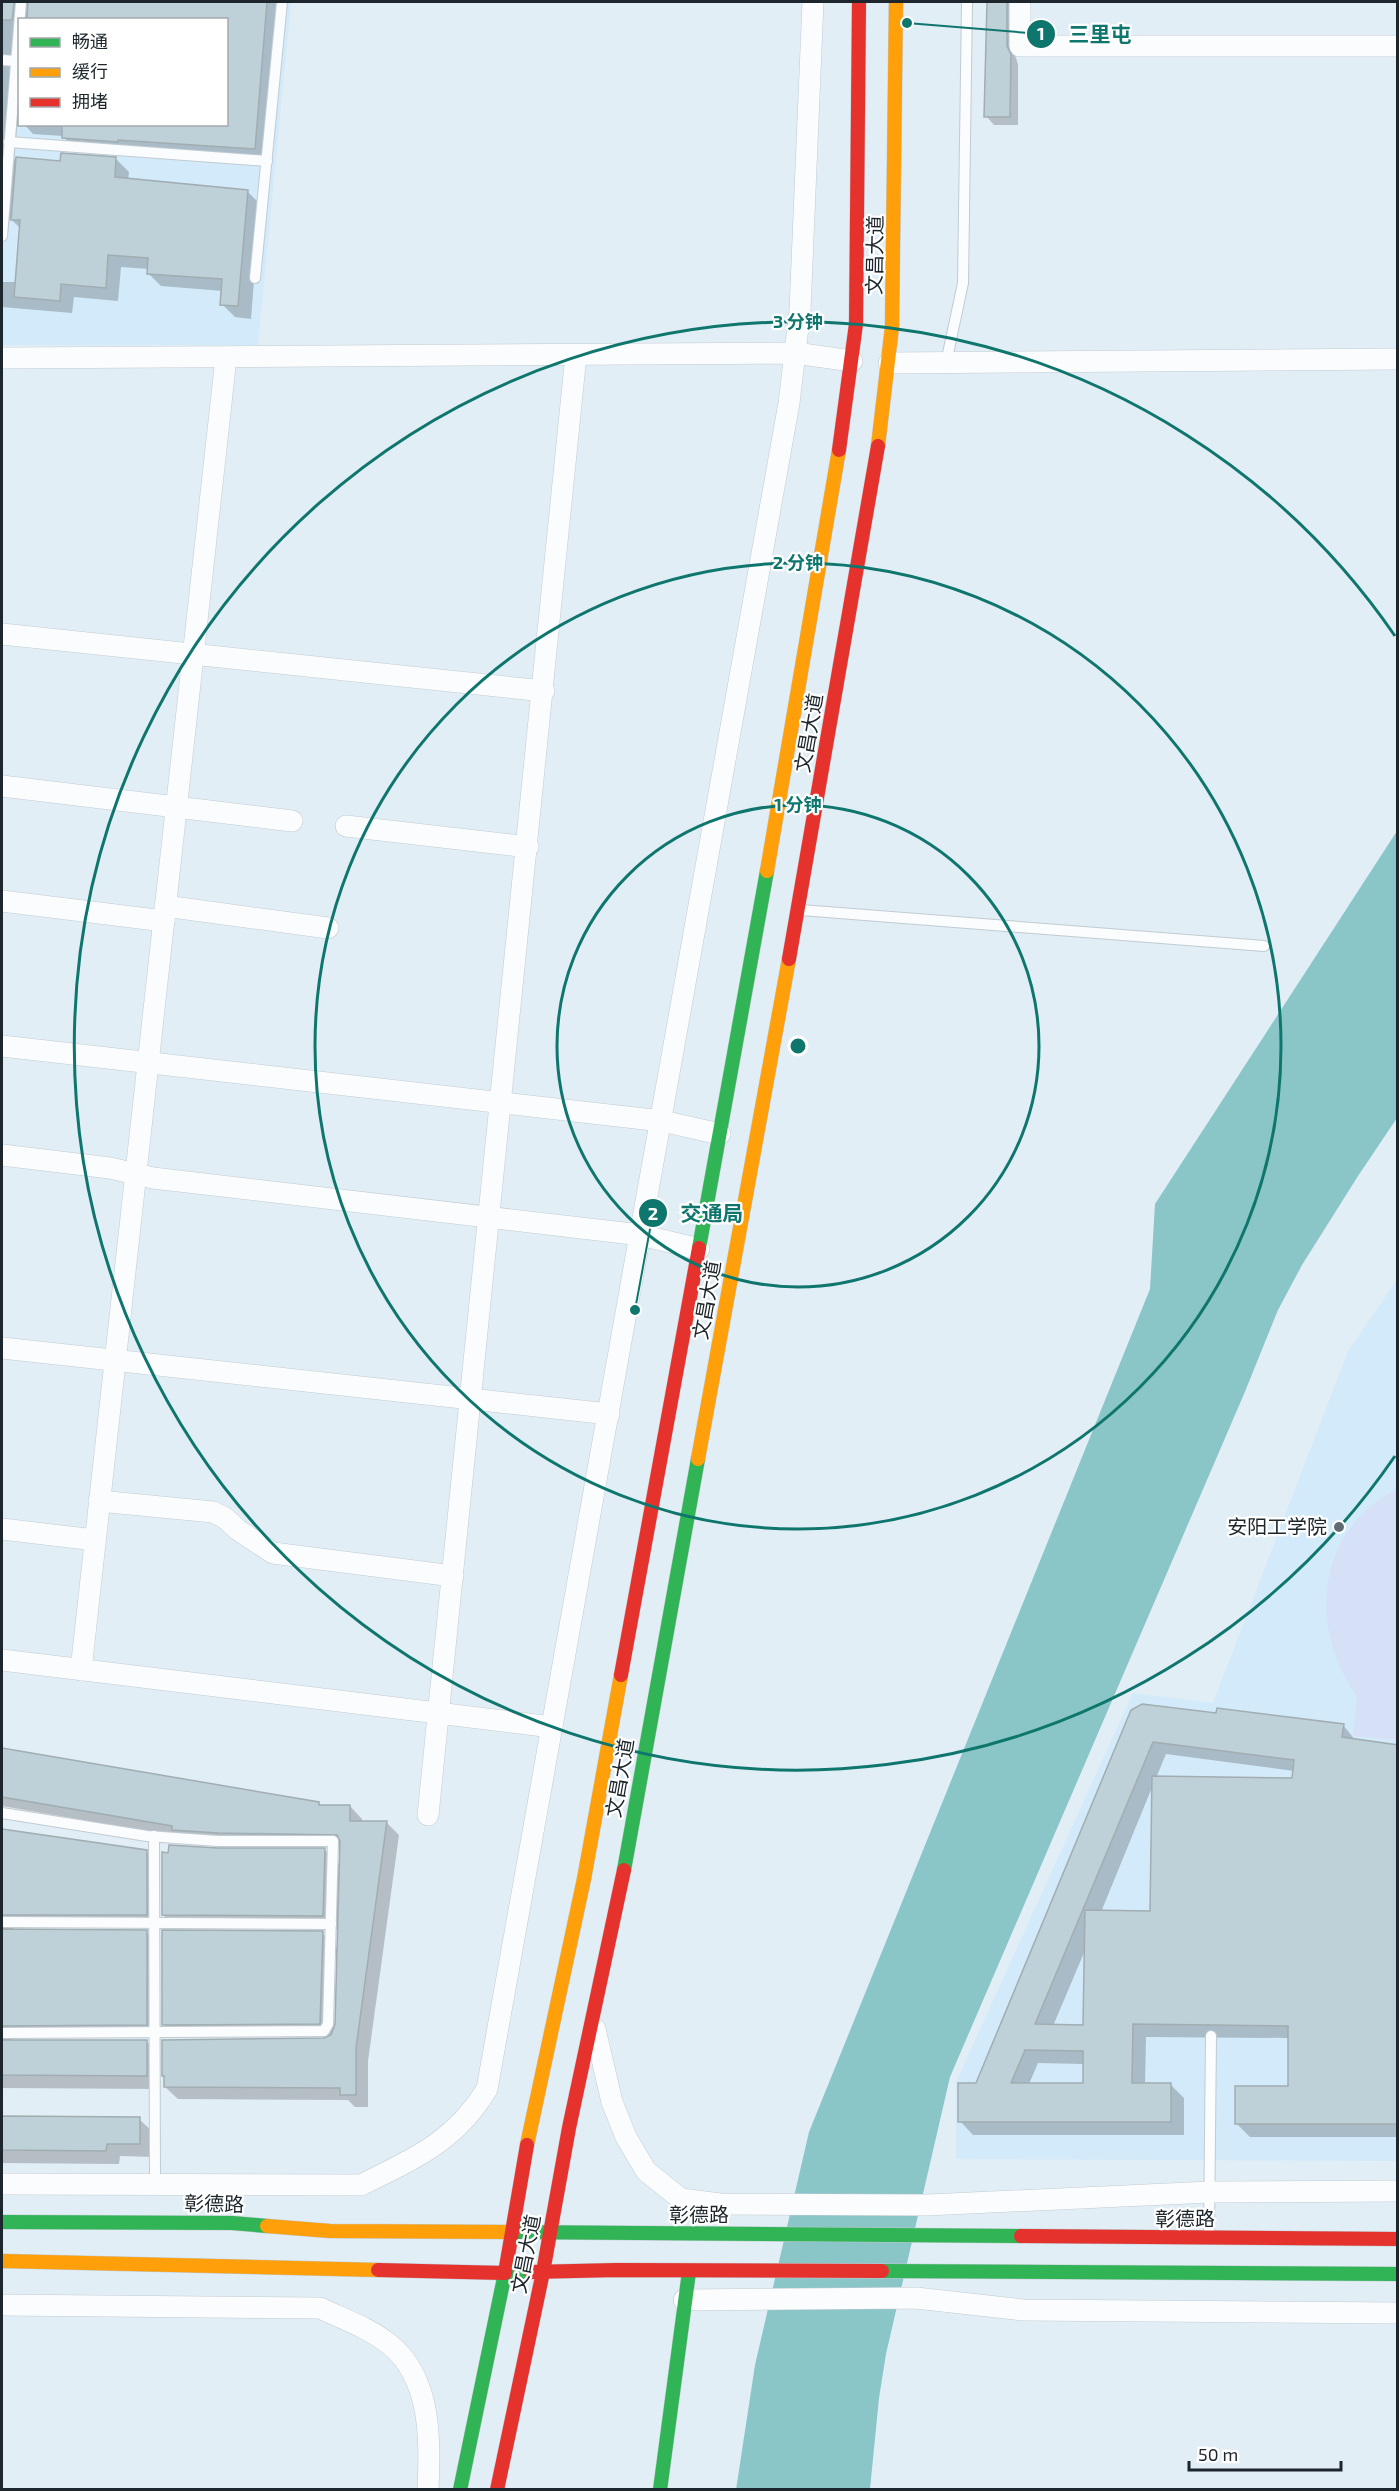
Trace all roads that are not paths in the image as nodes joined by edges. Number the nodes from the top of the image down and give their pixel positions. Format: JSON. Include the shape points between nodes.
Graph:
{"nodes":[{"id":1,"x":21,"y":2,"type":"edge"},
{"id":2,"x":282,"y":2,"type":"edge"},
{"id":3,"x":813,"y":2,"type":"edge"},
{"id":4,"x":860,"y":2,"type":"edge"},
{"id":5,"x":896,"y":2,"type":"edge"},
{"id":6,"x":967,"y":2,"type":"edge"},
{"id":7,"x":1020,"y":2,"type":"edge"},
{"id":8,"x":20,"y":18,"type":"edge"},
{"id":9,"x":18,"y":37,"type":"edge"},
{"id":10,"x":1398,"y":46,"type":"edge"},
{"id":11,"x":2,"y":60,"type":"edge"},
{"id":12,"x":16,"y":61,"type":"junction"},
{"id":13,"x":9,"y":142,"type":"junction"},
{"id":14,"x":267,"y":161,"type":"junction"},
{"id":15,"x":2,"y":236,"type":"edge"},
{"id":16,"x":255,"y":278,"type":"dead end"},
{"id":17,"x":795,"y":353,"type":"junction"},
{"id":18,"x":576,"y":355,"type":"junction"},
{"id":19,"x":2,"y":358,"type":"edge"},
{"id":20,"x":226,"y":358,"type":"junction"},
{"id":21,"x":1398,"y":359,"type":"edge"},
{"id":22,"x":852,"y":361,"type":"junction"},
{"id":23,"x":889,"y":363,"type":"junction"},
{"id":24,"x":946,"y":363,"type":"junction"},
{"id":25,"x":2,"y":634,"type":"edge"},
{"id":26,"x":193,"y":654,"type":"junction"},
{"id":27,"x":544,"y":691,"type":"junction"},
{"id":28,"x":2,"y":786,"type":"edge"},
{"id":29,"x":176,"y":807,"type":"junction"},
{"id":30,"x":292,"y":821,"type":"dead end"},
{"id":31,"x":346,"y":826,"type":"dead end"},
{"id":32,"x":528,"y":847,"type":"junction"},
{"id":33,"x":2,"y":901,"type":"edge"},
{"id":34,"x":798,"y":910,"type":"junction"},
{"id":35,"x":164,"y":913,"type":"junction"},
{"id":36,"x":328,"y":928,"type":"dead end"},
{"id":37,"x":1264,"y":946,"type":"dead end"},
{"id":38,"x":2,"y":1046,"type":"edge"},
{"id":39,"x":148,"y":1062,"type":"junction"},
{"id":40,"x":502,"y":1102,"type":"junction"},
{"id":41,"x":662,"y":1121,"type":"junction"},
{"id":42,"x":720,"y":1134,"type":"junction"},
{"id":43,"x":2,"y":1155,"type":"edge"},
{"id":44,"x":135,"y":1174,"type":"junction"},
{"id":45,"x":490,"y":1217,"type":"junction"},
{"id":46,"x":641,"y":1234,"type":"junction"},
{"id":47,"x":699,"y":1249,"type":"junction"},
{"id":48,"x":2,"y":1348,"type":"edge"},
{"id":49,"x":115,"y":1360,"type":"junction"},
{"id":50,"x":471,"y":1400,"type":"junction"},
{"id":51,"x":609,"y":1414,"type":"junction"},
{"id":52,"x":99,"y":1501,"type":"junction"},
{"id":53,"x":2,"y":1529,"type":"edge"},
{"id":54,"x":95,"y":1540,"type":"junction"},
{"id":55,"x":453,"y":1576,"type":"junction"},
{"id":56,"x":2,"y":1660,"type":"edge"},
{"id":57,"x":81,"y":1670,"type":"junction"},
{"id":58,"x":439,"y":1713,"type":"junction"},
{"id":59,"x":552,"y":1727,"type":"junction"},
{"id":60,"x":2,"y":1813,"type":"edge"},
{"id":61,"x":428,"y":1815,"type":"dead end"},
{"id":62,"x":154,"y":1836,"type":"junction"},
{"id":63,"x":2,"y":1922,"type":"edge"},
{"id":64,"x":154,"y":1923,"type":"junction"},
{"id":65,"x":331,"y":1924,"type":"junction"},
{"id":66,"x":592,"y":2020,"type":"junction"},
{"id":67,"x":154,"y":2032,"type":"junction"},
{"id":68,"x":2,"y":2033,"type":"edge"},
{"id":69,"x":1211,"y":2036,"type":"dead end"},
{"id":70,"x":2,"y":2184,"type":"edge"},
{"id":71,"x":155,"y":2185,"type":"junction"},
{"id":72,"x":1398,"y":2191,"type":"edge"},
{"id":73,"x":1210,"y":2192,"type":"junction"},
{"id":74,"x":2,"y":2222,"type":"edge"},
{"id":75,"x":512,"y":2232,"type":"junction"},
{"id":76,"x":550,"y":2233,"type":"junction"},
{"id":77,"x":1209,"y":2238,"type":"junction"},
{"id":78,"x":1398,"y":2239,"type":"edge"},
{"id":79,"x":2,"y":2261,"type":"edge"},
{"id":80,"x":543,"y":2272,"type":"junction"},
{"id":81,"x":689,"y":2272,"type":"junction"},
{"id":82,"x":505,"y":2273,"type":"junction"},
{"id":83,"x":1398,"y":2274,"type":"edge"},
{"id":84,"x":684,"y":2300,"type":"junction"},
{"id":85,"x":2,"y":2305,"type":"edge"},
{"id":86,"x":1398,"y":2313,"type":"edge"},
{"id":87,"x":428,"y":2490,"type":"edge"},
{"id":88,"x":460,"y":2490,"type":"edge"},
{"id":89,"x":497,"y":2490,"type":"edge"},
{"id":90,"x":660,"y":2490,"type":"edge"}],
"edges":[{"from":1,"to":8,"type":"lane"},
{"from":2,"to":14,"type":"lane"},
{"from":3,"to":17,"type":"street"},
{"from":4,"to":22,"type":"main road","name":"文昌大道","via":[[858,274]]},
{"from":5,"to":23,"type":"main road","name":"文昌大道","via":[[894,275]]},
{"from":6,"to":24,"type":"lane","via":[[963,283]]},
{"from":7,"to":10,"type":"street","via":[[1020,46]]},
{"from":9,"to":12,"type":"lane"},
{"from":11,"to":12,"type":"lane"},
{"from":12,"to":13,"type":"lane"},
{"from":13,"to":14,"type":"lane"},
{"from":13,"to":15,"type":"lane"},
{"from":14,"to":16,"type":"lane"},
{"from":17,"to":18,"type":"street"},
{"from":17,"to":22,"type":"street"},
{"from":17,"to":41,"type":"street"},
{"from":18,"to":20,"type":"street"},
{"from":18,"to":27,"type":"street"},
{"from":19,"to":20,"type":"street"},
{"from":20,"to":26,"type":"street"},
{"from":21,"to":24,"type":"street"},
{"from":22,"to":42,"type":"main road","name":"文昌大道","via":[[779,807]]},
{"from":23,"to":24,"type":"street"},
{"from":23,"to":34,"type":"main road","name":"文昌大道"},
{"from":25,"to":26,"type":"street"},
{"from":26,"to":27,"type":"street"},
{"from":26,"to":29,"type":"street"},
{"from":27,"to":32,"type":"street"},
{"from":28,"to":29,"type":"street"},
{"from":29,"to":30,"type":"street"},
{"from":29,"to":35,"type":"street"},
{"from":31,"to":32,"type":"street"},
{"from":32,"to":40,"type":"street"},
{"from":33,"to":35,"type":"street"},
{"from":34,"to":37,"type":"lane"},
{"from":34,"to":66,"type":"main road","name":"文昌大道","via":[[623,1874]]},
{"from":35,"to":36,"type":"street"},
{"from":35,"to":39,"type":"street"},
{"from":38,"to":39,"type":"street"},
{"from":39,"to":40,"type":"street"},
{"from":39,"to":44,"type":"street"},
{"from":40,"to":41,"type":"street"},
{"from":40,"to":45,"type":"street"},
{"from":41,"to":42,"type":"street"},
{"from":41,"to":46,"type":"street"},
{"from":42,"to":47,"type":"main road","name":"文昌大道"},
{"from":43,"to":44,"type":"street"},
{"from":44,"to":45,"type":"street"},
{"from":44,"to":49,"type":"street"},
{"from":45,"to":46,"type":"street"},
{"from":45,"to":50,"type":"street"},
{"from":46,"to":47,"type":"street"},
{"from":46,"to":51,"type":"street"},
{"from":47,"to":75,"type":"main road","name":"文昌大道","via":[[584,1879],[534,2107]]},
{"from":48,"to":49,"type":"street"},
{"from":49,"to":50,"type":"street"},
{"from":49,"to":52,"type":"street"},
{"from":50,"to":51,"type":"street"},
{"from":50,"to":55,"type":"street"},
{"from":51,"to":59,"type":"street"},
{"from":52,"to":54,"type":"street"},
{"from":52,"to":55,"type":"street","via":[[213,1512],[273,1553]]},
{"from":53,"to":54,"type":"street"},
{"from":54,"to":57,"type":"street"},
{"from":55,"to":58,"type":"street"},
{"from":56,"to":57,"type":"street"},
{"from":57,"to":58,"type":"street"},
{"from":58,"to":59,"type":"street"},
{"from":58,"to":61,"type":"street"},
{"from":59,"to":71,"type":"street","via":[[487,2089],[474,2111],[452,2134],[361,2185]]},
{"from":60,"to":62,"type":"lane"},
{"from":62,"to":64,"type":"lane"},
{"from":62,"to":65,"type":"lane","via":[[218,1841],[333,1841]]},
{"from":63,"to":64,"type":"lane"},
{"from":64,"to":65,"type":"lane"},
{"from":64,"to":67,"type":"lane"},
{"from":65,"to":67,"type":"lane","via":[[328,2024],[324,2031]]},
{"from":66,"to":73,"type":"street","via":[[612,2102],[626,2137],[646,2171],[681,2199],[927,2205]]},
{"from":66,"to":76,"type":"main road","name":"文昌大道"},
{"from":67,"to":68,"type":"lane"},
{"from":67,"to":71,"type":"lane"},
{"from":69,"to":73,"type":"lane"},
{"from":70,"to":71,"type":"street"},
{"from":72,"to":73,"type":"street"},
{"from":73,"to":77,"type":"lane"},
{"from":74,"to":75,"type":"main road","name":"彰德路","via":[[232,2223],[330,2231]]},
{"from":75,"to":76,"type":"main road","name":"彰德路"},
{"from":75,"to":82,"type":"main road","name":"文昌大道"},
{"from":76,"to":77,"type":"main road","name":"彰德路"},
{"from":76,"to":80,"type":"main road","name":"文昌大道"},
{"from":77,"to":78,"type":"main road","name":"彰德路"},
{"from":79,"to":82,"type":"main road"},
{"from":80,"to":81,"type":"main road"},
{"from":80,"to":82,"type":"main road"},
{"from":80,"to":89,"type":"main road","name":"文昌大道"},
{"from":81,"to":83,"type":"main road"},
{"from":81,"to":84,"type":"main road"},
{"from":82,"to":88,"type":"main road","name":"文昌大道"},
{"from":84,"to":86,"type":"street","via":[[916,2298],[1023,2310]]},
{"from":84,"to":90,"type":"main road"},
{"from":85,"to":87,"type":"street","via":[[320,2308],[390,2345],[414,2372],[426,2410]]}]}
